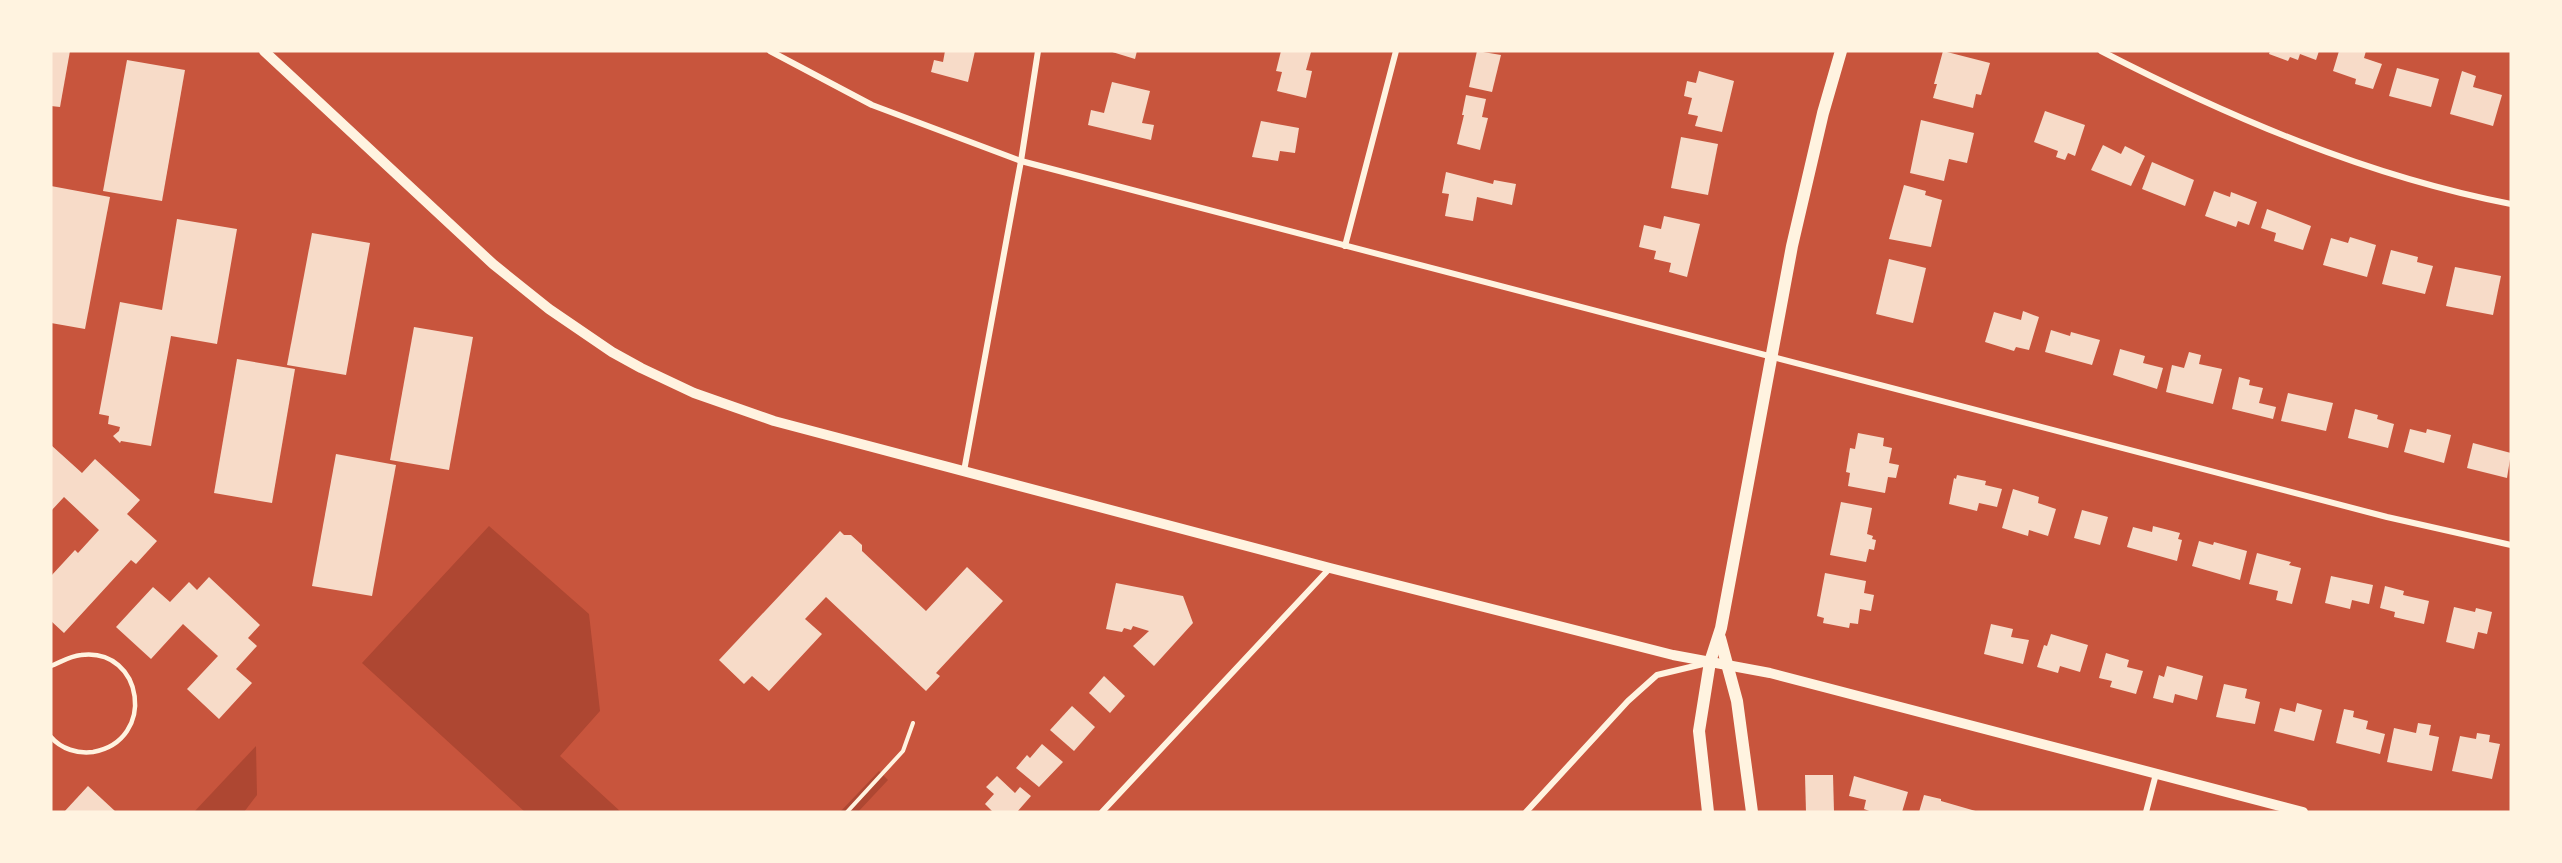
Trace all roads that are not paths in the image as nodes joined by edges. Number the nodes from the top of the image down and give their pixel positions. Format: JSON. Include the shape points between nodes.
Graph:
{"nodes":[{"id":1,"x":264,"y":51,"type":"edge"},
{"id":2,"x":770,"y":51,"type":"edge"},
{"id":3,"x":1038,"y":51,"type":"edge"},
{"id":4,"x":1396,"y":51,"type":"edge"},
{"id":5,"x":1841,"y":51,"type":"edge"},
{"id":6,"x":2101,"y":51,"type":"edge"},
{"id":7,"x":1022,"y":161,"type":"junction"},
{"id":8,"x":2511,"y":204,"type":"edge"},
{"id":9,"x":1345,"y":246,"type":"junction"},
{"id":10,"x":1773,"y":358,"type":"junction"},
{"id":11,"x":964,"y":471,"type":"junction"},
{"id":12,"x":2511,"y":545,"type":"edge"},
{"id":13,"x":1330,"y":568,"type":"junction"},
{"id":14,"x":1720,"y":638,"type":"junction"},
{"id":15,"x":1710,"y":662,"type":"junction"},
{"id":16,"x":51,"y":666,"type":"edge"},
{"id":17,"x":1729,"y":666,"type":"junction"},
{"id":18,"x":51,"y":737,"type":"edge"},
{"id":19,"x":2156,"y":774,"type":"junction"},
{"id":20,"x":1102,"y":812,"type":"edge"},
{"id":21,"x":1526,"y":812,"type":"edge"},
{"id":22,"x":1708,"y":812,"type":"edge"},
{"id":23,"x":1752,"y":812,"type":"edge"},
{"id":24,"x":2146,"y":812,"type":"edge"},
{"id":25,"x":2303,"y":812,"type":"edge"}],
"edges":[{"from":1,"to":11,"type":"street","via":[[493,264],[612,352],[694,393],[774,421]]},
{"from":2,"to":7,"type":"street","via":[[872,105]]},
{"from":3,"to":7,"type":"street"},
{"from":4,"to":9,"type":"street"},
{"from":5,"to":10,"type":"main road","via":[[1792,246]]},
{"from":6,"to":8,"type":"street","via":[[2283,136],[2415,182]]},
{"from":7,"to":9,"type":"street"},
{"from":7,"to":11,"type":"street"},
{"from":9,"to":10,"type":"street"},
{"from":10,"to":12,"type":"street","via":[[2387,517]]},
{"from":10,"to":14,"type":"main road"},
{"from":11,"to":13,"type":"street"},
{"from":13,"to":15,"type":"street"},
{"from":13,"to":20,"type":"street"},
{"from":14,"to":15,"type":"main road"},
{"from":14,"to":17,"type":"main road"},
{"from":15,"to":17,"type":"street"},
{"from":15,"to":21,"type":"street","via":[[1657,675],[1628,700]]},
{"from":15,"to":22,"type":"main road","via":[[1699,730]]},
{"from":16,"to":18,"type":"lane","via":[[82,655],[97,655],[123,670],[136,698],[129,729],[118,742],[103,750],[70,750]]},
{"from":17,"to":19,"type":"street","via":[[1770,673]]},
{"from":17,"to":23,"type":"main road"},
{"from":19,"to":24,"type":"street"},
{"from":19,"to":25,"type":"street"}]}
